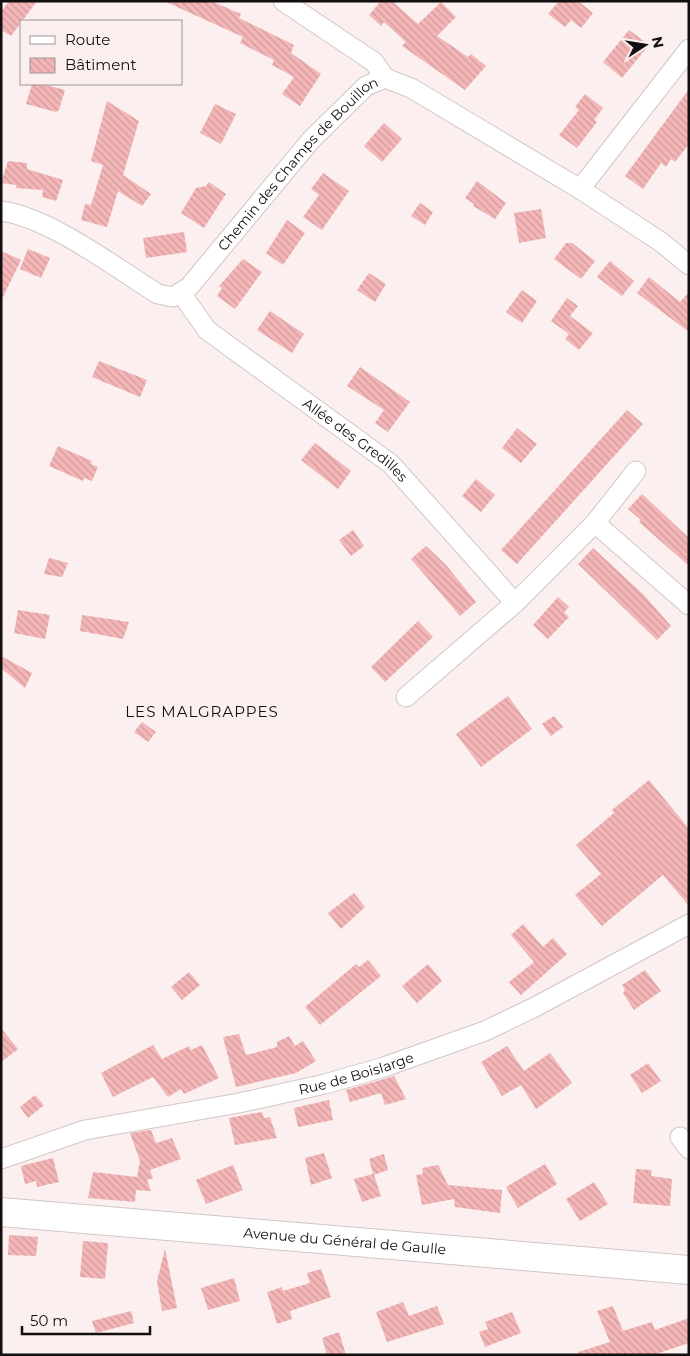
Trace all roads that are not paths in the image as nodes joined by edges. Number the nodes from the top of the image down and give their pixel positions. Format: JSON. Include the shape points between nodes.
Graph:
{"nodes":[{"id":1,"x":283,"y":1,"type":"edge"},
{"id":2,"x":689,"y":49,"type":"edge"},
{"id":3,"x":385,"y":78,"type":"junction"},
{"id":4,"x":580,"y":189,"type":"junction"},
{"id":5,"x":1,"y":211,"type":"edge"},
{"id":6,"x":689,"y":264,"type":"edge"},
{"id":7,"x":181,"y":294,"type":"junction"},
{"id":8,"x":636,"y":471,"type":"dead end"},
{"id":9,"x":595,"y":523,"type":"junction"},
{"id":10,"x":515,"y":603,"type":"junction"},
{"id":11,"x":689,"y":605,"type":"edge"},
{"id":12,"x":406,"y":697,"type":"dead end"},
{"id":13,"x":689,"y":924,"type":"edge"},
{"id":14,"x":1,"y":1159,"type":"edge"},
{"id":15,"x":1,"y":1212,"type":"edge"},
{"id":16,"x":689,"y":1270,"type":"edge"}],
"edges":[{"from":1,"to":3,"type":"street","via":[[374,62]]},
{"from":2,"to":4,"type":"street"},
{"from":3,"to":4,"type":"street","name":"Chemin des Champs de Bouillon","via":[[411,88]]},
{"from":3,"to":7,"type":"street","name":"Chemin des Champs de Bouillon","via":[[366,86],[311,140]]},
{"from":4,"to":6,"type":"street","name":"Chemin des Champs de Bouillon"},
{"from":5,"to":7,"type":"street","via":[[51,227],[158,294],[173,297]]},
{"from":7,"to":10,"type":"street","name":"Allée des Gredilles","via":[[207,330],[390,464]]},
{"from":8,"to":9,"type":"street"},
{"from":9,"to":10,"type":"street"},
{"from":9,"to":11,"type":"street"},
{"from":10,"to":12,"type":"street"},
{"from":13,"to":14,"type":"street","name":"Rue de Boislarge","via":[[493,1027],[384,1068],[248,1100],[85,1130]]},
{"from":15,"to":16,"type":"main road","name":"Avenue du Général de Gaulle"}]}
